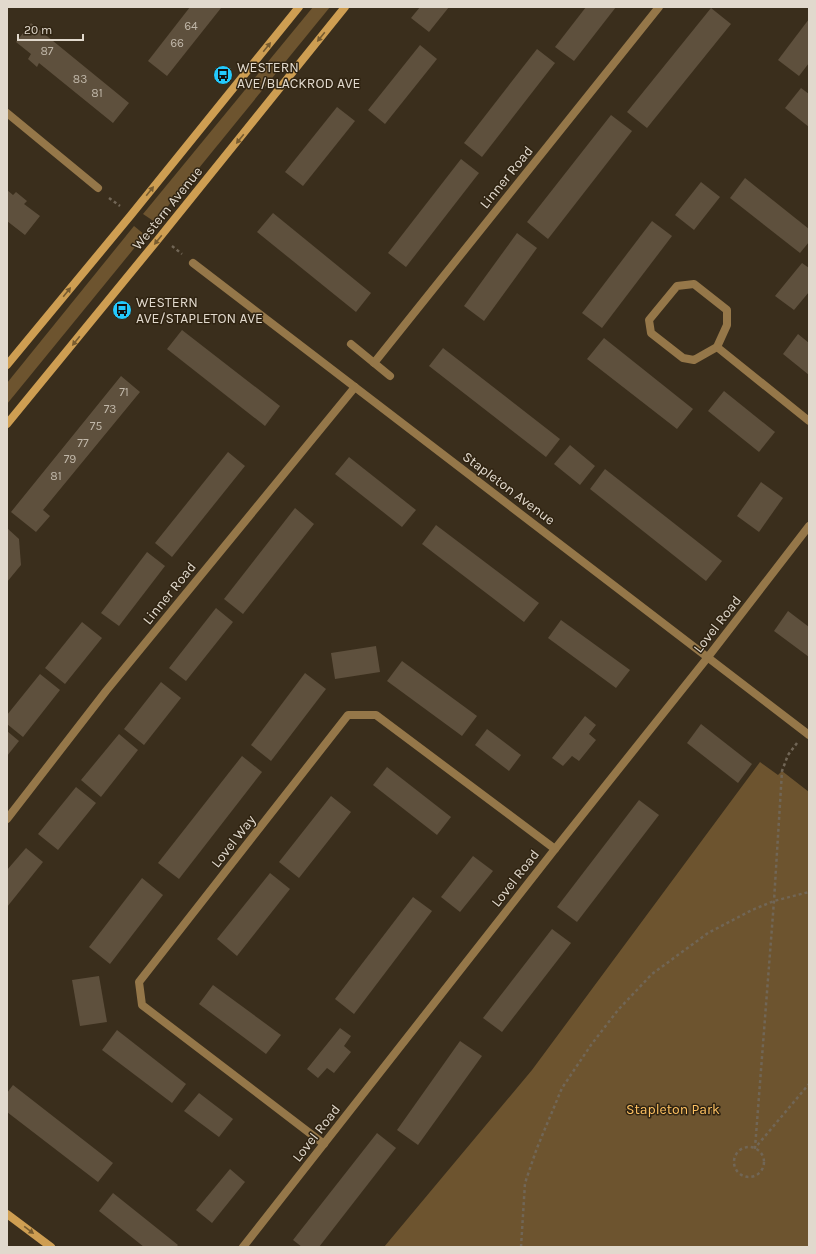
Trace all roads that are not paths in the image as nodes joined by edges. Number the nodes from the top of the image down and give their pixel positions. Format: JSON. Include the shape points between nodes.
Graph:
{"nodes":[{"id":1,"x":299,"y":7,"type":"edge"},
{"id":2,"x":345,"y":7,"type":"edge"},
{"id":3,"x":659,"y":7,"type":"edge"},
{"id":4,"x":7,"y":113,"type":"edge"},
{"id":5,"x":98,"y":188,"type":"road end"},
{"id":6,"x":193,"y":263,"type":"road end"},
{"id":7,"x":351,"y":344,"type":"dead end"},
{"id":8,"x":717,"y":347,"type":"junction"},
{"id":9,"x":374,"y":363,"type":"junction"},
{"id":10,"x":7,"y":365,"type":"edge"},
{"id":11,"x":390,"y":376,"type":"dead end"},
{"id":12,"x":355,"y":387,"type":"junction"},
{"id":13,"x":809,"y":421,"type":"edge"},
{"id":14,"x":7,"y":424,"type":"edge"},
{"id":15,"x":809,"y":526,"type":"edge"},
{"id":16,"x":708,"y":657,"type":"junction"},
{"id":17,"x":807,"y":733,"type":"edge"},
{"id":18,"x":7,"y":819,"type":"edge"},
{"id":19,"x":555,"y":849,"type":"junction"},
{"id":20,"x":324,"y":1144,"type":"junction"},
{"id":21,"x":7,"y":1214,"type":"edge"},
{"id":22,"x":51,"y":1247,"type":"edge"},
{"id":23,"x":243,"y":1247,"type":"edge"}],
"edges":[{"from":10,"to":1,"type":"street","name":"Western Avenue","one_way":true},
{"from":2,"to":14,"type":"street","name":"Western Avenue","one_way":true},
{"from":3,"to":9,"type":"street","name":"Linner Road"},
{"from":4,"to":5,"type":"street"},
{"from":6,"to":12,"type":"street","name":"Stapleton Avenue"},
{"from":7,"to":9,"type":"street"},
{"from":8,"to":8,"type":"street","via":[[727,325],[727,310],[694,284],[677,286],[649,320],[651,333],[683,358],[694,360]]},
{"from":8,"to":13,"type":"street"},
{"from":9,"to":11,"type":"street"},
{"from":12,"to":16,"type":"street","name":"Stapleton Avenue"},
{"from":12,"to":18,"type":"street","name":"Linner Road","via":[[106,691]]},
{"from":15,"to":16,"type":"street","name":"Lovel Road"},
{"from":16,"to":17,"type":"street","name":"Stapleton Avenue"},
{"from":16,"to":19,"type":"street","name":"Lovel Road"},
{"from":19,"to":20,"type":"street","name":"Lovel Road"},
{"from":19,"to":20,"type":"street","name":"Lovel Way","via":[[376,715],[348,715],[139,982],[142,1005]]},
{"from":20,"to":23,"type":"street","name":"Lovel Road"},
{"from":21,"to":22,"type":"street","one_way":true}]}
